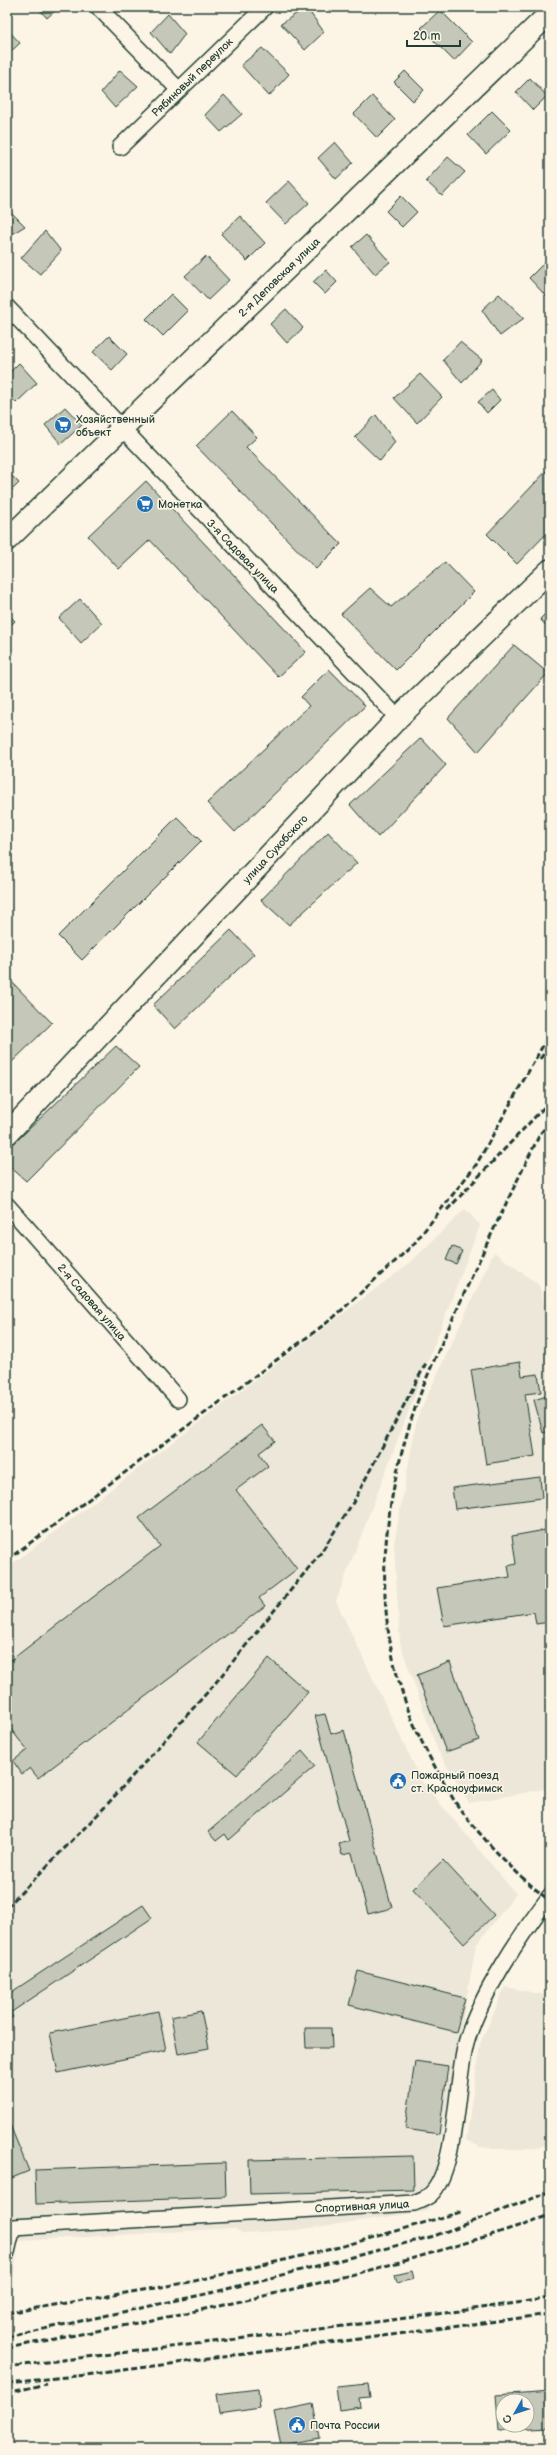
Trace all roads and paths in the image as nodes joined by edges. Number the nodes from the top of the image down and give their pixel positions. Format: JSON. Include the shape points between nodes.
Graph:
{"nodes":[{"id":1,"x":98,"y":7,"type":"edge"},
{"id":2,"x":265,"y":7,"type":"edge"},
{"id":3,"x":550,"y":13,"type":"edge"},
{"id":4,"x":179,"y":90,"type":"junction"},
{"id":5,"x":120,"y":147,"type":"dead end"},
{"id":6,"x":7,"y":307,"type":"edge"},
{"id":7,"x":121,"y":429,"type":"junction"},
{"id":8,"x":7,"y":540,"type":"edge"},
{"id":9,"x":550,"y":570,"type":"edge"},
{"id":10,"x":398,"y":718,"type":"junction"},
{"id":11,"x":7,"y":1134,"type":"edge"},
{"id":12,"x":7,"y":1205,"type":"edge"},
{"id":13,"x":178,"y":1400,"type":"dead end"},
{"id":14,"x":550,"y":1896,"type":"edge"},
{"id":15,"x":7,"y":2252,"type":"edge"}],
"edges":[{"from":1,"to":4,"type":"street"},
{"from":2,"to":4,"type":"street","name":"Рябиновый переулок"},
{"from":3,"to":7,"type":"street","name":"2-я Деповская улица"},
{"from":4,"to":5,"type":"street","name":"Рябиновый переулок"},
{"from":6,"to":7,"type":"street","name":"3-я Садовая улица"},
{"from":7,"to":8,"type":"street","name":"2-я Деповская улица"},
{"from":7,"to":10,"type":"street","name":"3-я Садовая улица"},
{"from":9,"to":10,"type":"street","name":"улица Сухобского"},
{"from":10,"to":11,"type":"street","name":"улица Сухобского"},
{"from":12,"to":13,"type":"street","name":"2-я Садовая улица"},
{"from":14,"to":15,"type":"street","name":"Спортивная улица","via":[[508,1957],[467,2040],[448,2154],[442,2179],[430,2195],[414,2203],[13,2227]]}]}
